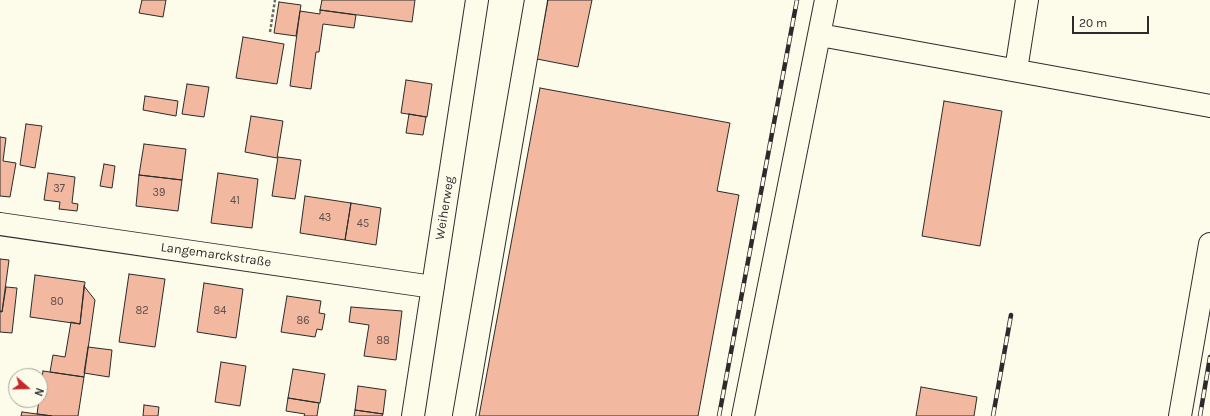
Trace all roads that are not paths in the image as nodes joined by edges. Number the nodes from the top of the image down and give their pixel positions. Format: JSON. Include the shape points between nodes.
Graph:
{"nodes":[{"id":1,"x":477,"y":0,"type":"edge"},
{"id":2,"x":536,"y":0,"type":"edge"},
{"id":3,"x":826,"y":0,"type":"edge"},
{"id":4,"x":1027,"y":0,"type":"edge"},
{"id":5,"x":820,"y":35,"type":"junction"},
{"id":6,"x":1016,"y":70,"type":"junction"},
{"id":7,"x":1210,"y":106,"type":"edge"},
{"id":8,"x":0,"y":224,"type":"edge"},
{"id":9,"x":1210,"y":244,"type":"edge"},
{"id":10,"x":433,"y":287,"type":"junction"},
{"id":11,"x":413,"y":416,"type":"edge"},
{"id":12,"x":464,"y":416,"type":"edge"},
{"id":13,"x":743,"y":416,"type":"edge"},
{"id":14,"x":1180,"y":416,"type":"edge"}],
"edges":[{"from":1,"to":10,"type":"street","name":"Weiherweg"},
{"from":2,"to":12,"type":"street"},
{"from":3,"to":5,"type":"street"},
{"from":4,"to":6,"type":"street"},
{"from":5,"to":6,"type":"street"},
{"from":5,"to":13,"type":"street"},
{"from":6,"to":7,"type":"street"},
{"from":8,"to":10,"type":"street","name":"Langemarckstraße"},
{"from":9,"to":14,"type":"street"},
{"from":10,"to":11,"type":"street","name":"Weiherweg"}]}
